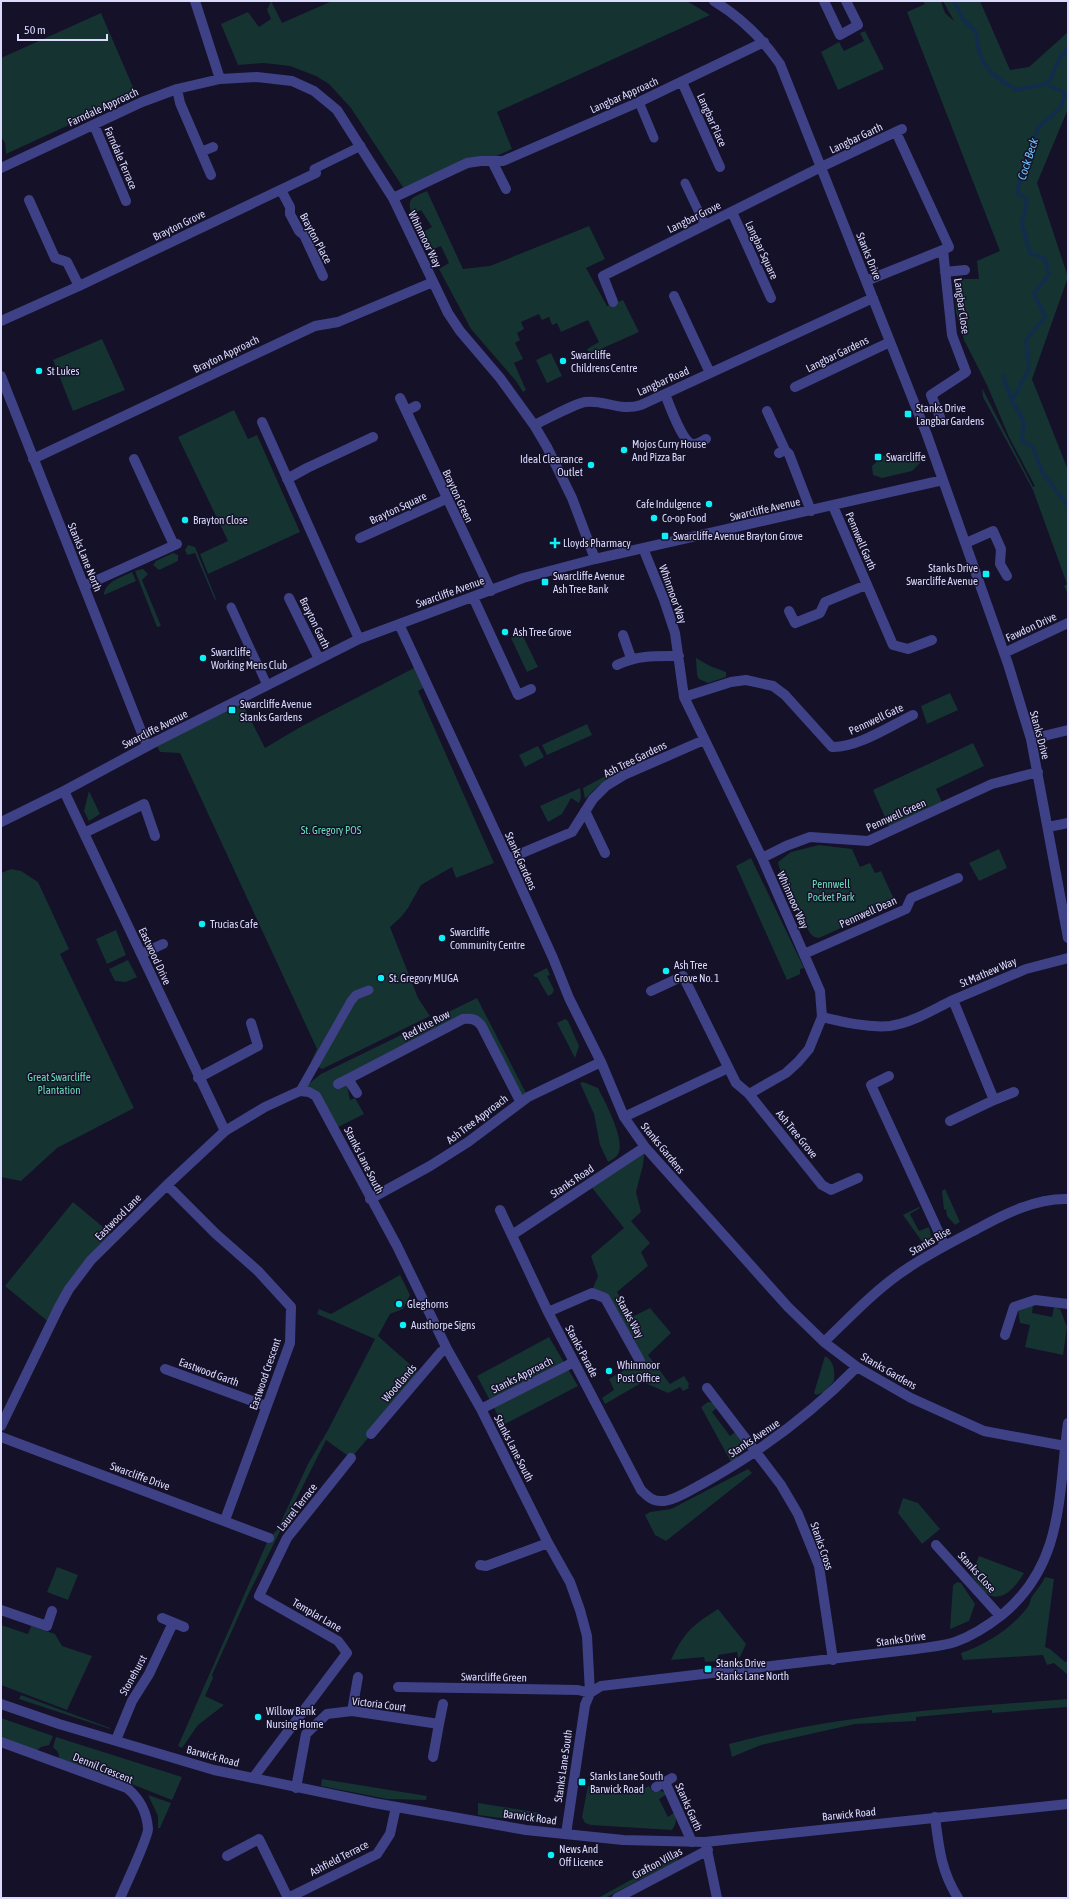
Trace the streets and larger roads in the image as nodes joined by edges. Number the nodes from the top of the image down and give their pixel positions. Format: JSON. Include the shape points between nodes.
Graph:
{"nodes":[{"id":1,"x":195,"y":1,"type":"edge"},
{"id":2,"x":824,"y":1,"type":"edge"},
{"id":3,"x":846,"y":1,"type":"edge"},
{"id":4,"x":721,"y":3,"type":"edge"},
{"id":5,"x":764,"y":42,"type":"junction"},
{"id":6,"x":220,"y":79,"type":"junction"},
{"id":7,"x":682,"y":82,"type":"junction"},
{"id":8,"x":177,"y":89,"type":"junction"},
{"id":9,"x":639,"y":102,"type":"junction"},
{"id":10,"x":94,"y":125,"type":"junction"},
{"id":11,"x":899,"y":131,"type":"joint"},
{"id":12,"x":654,"y":138,"type":"dead end"},
{"id":13,"x":361,"y":146,"type":"junction"},
{"id":14,"x":213,"y":147,"type":"dead end"},
{"id":15,"x":201,"y":152,"type":"junction"},
{"id":16,"x":492,"y":161,"type":"junction"},
{"id":17,"x":720,"y":167,"type":"dead end"},
{"id":18,"x":821,"y":167,"type":"junction"},
{"id":19,"x":1,"y":168,"type":"edge"},
{"id":20,"x":316,"y":172,"type":"joint"},
{"id":21,"x":211,"y":175,"type":"dead end"},
{"id":22,"x":685,"y":183,"type":"dead end"},
{"id":23,"x":506,"y":189,"type":"dead end"},
{"id":24,"x":280,"y":190,"type":"junction"},
{"id":25,"x":393,"y":198,"type":"junction"},
{"id":26,"x":28,"y":200,"type":"dead end"},
{"id":27,"x":126,"y":201,"type":"dead end"},
{"id":28,"x":732,"y":212,"type":"junction"},
{"id":29,"x":705,"y":225,"type":"junction"},
{"id":30,"x":943,"y":250,"type":"junction"},
{"id":31,"x":965,"y":270,"type":"dead end"},
{"id":32,"x":945,"y":272,"type":"junction"},
{"id":33,"x":323,"y":276,"type":"dead end"},
{"id":34,"x":866,"y":281,"type":"junction"},
{"id":35,"x":433,"y":282,"type":"junction"},
{"id":36,"x":79,"y":286,"type":"junction"},
{"id":37,"x":674,"y":296,"type":"dead end"},
{"id":38,"x":771,"y":298,"type":"dead end"},
{"id":39,"x":873,"y":298,"type":"junction"},
{"id":40,"x":613,"y":302,"type":"dead end"},
{"id":41,"x":1,"y":321,"type":"edge"},
{"id":42,"x":890,"y":342,"type":"junction"},
{"id":43,"x":710,"y":373,"type":"junction"},
{"id":44,"x":1,"y":376,"type":"edge"},
{"id":45,"x":796,"y":387,"type":"dead end"},
{"id":46,"x":665,"y":394,"type":"junction"},
{"id":47,"x":400,"y":398,"type":"dead end"},
{"id":48,"x":416,"y":406,"type":"dead end"},
{"id":49,"x":406,"y":411,"type":"junction"},
{"id":50,"x":767,"y":411,"type":"dead end"},
{"id":51,"x":940,"y":417,"type":"dead end"},
{"id":52,"x":262,"y":422,"type":"dead end"},
{"id":53,"x":534,"y":425,"type":"junction"},
{"id":54,"x":373,"y":437,"type":"dead end"},
{"id":55,"x":706,"y":438,"type":"dead end"},
{"id":56,"x":33,"y":459,"type":"junction"},
{"id":57,"x":134,"y":459,"type":"dead end"},
{"id":58,"x":287,"y":479,"type":"junction"},
{"id":59,"x":943,"y":480,"type":"junction"},
{"id":60,"x":446,"y":499,"type":"junction"},
{"id":61,"x":833,"y":506,"type":"junction"},
{"id":62,"x":811,"y":511,"type":"junction"},
{"id":63,"x":360,"y":538,"type":"dead end"},
{"id":64,"x":966,"y":543,"type":"junction"},
{"id":65,"x":643,"y":548,"type":"junction"},
{"id":66,"x":595,"y":559,"type":"junction"},
{"id":67,"x":1007,"y":576,"type":"dead end"},
{"id":68,"x":866,"y":585,"type":"junction"},
{"id":69,"x":84,"y":586,"type":"junction"},
{"id":70,"x":491,"y":591,"type":"junction"},
{"id":71,"x":473,"y":597,"type":"junction"},
{"id":72,"x":289,"y":598,"type":"dead end"},
{"id":73,"x":231,"y":607,"type":"dead end"},
{"id":74,"x":789,"y":611,"type":"dead end"},
{"id":75,"x":1068,"y":623,"type":"edge"},
{"id":76,"x":399,"y":624,"type":"junction"},
{"id":77,"x":623,"y":635,"type":"dead end"},
{"id":78,"x":359,"y":639,"type":"junction"},
{"id":79,"x":932,"y":640,"type":"dead end"},
{"id":80,"x":1004,"y":653,"type":"junction"},
{"id":81,"x":679,"y":656,"type":"junction"},
{"id":82,"x":632,"y":658,"type":"junction"},
{"id":83,"x":319,"y":659,"type":"junction"},
{"id":84,"x":616,"y":665,"type":"dead end"},
{"id":85,"x":267,"y":685,"type":"junction"},
{"id":86,"x":532,"y":689,"type":"dead end"},
{"id":87,"x":684,"y":697,"type":"junction"},
{"id":88,"x":916,"y":716,"type":"dead end"},
{"id":89,"x":1068,"y":730,"type":"edge"},
{"id":90,"x":1031,"y":739,"type":"junction"},
{"id":91,"x":704,"y":740,"type":"junction"},
{"id":92,"x":147,"y":746,"type":"junction"},
{"id":93,"x":1038,"y":772,"type":"junction"},
{"id":94,"x":64,"y":791,"type":"junction"},
{"id":95,"x":586,"y":811,"type":"junction"},
{"id":96,"x":1,"y":822,"type":"edge"},
{"id":97,"x":1068,"y":823,"type":"edge"},
{"id":98,"x":1048,"y":827,"type":"junction"},
{"id":99,"x":84,"y":833,"type":"junction"},
{"id":100,"x":155,"y":836,"type":"dead end"},
{"id":101,"x":606,"y":853,"type":"dead end"},
{"id":102,"x":762,"y":858,"type":"junction"},
{"id":103,"x":508,"y":859,"type":"junction"},
{"id":104,"x":958,"y":878,"type":"dead end"},
{"id":105,"x":1067,"y":922,"type":"edge"},
{"id":106,"x":1068,"y":938,"type":"edge"},
{"id":107,"x":163,"y":944,"type":"dead end"},
{"id":108,"x":141,"y":954,"type":"junction"},
{"id":109,"x":804,"y":954,"type":"junction"},
{"id":110,"x":1068,"y":958,"type":"edge"},
{"id":111,"x":369,"y":990,"type":"dead end"},
{"id":112,"x":651,"y":991,"type":"dead end"},
{"id":113,"x":954,"y":1000,"type":"junction"},
{"id":114,"x":822,"y":1017,"type":"junction"},
{"id":115,"x":251,"y":1023,"type":"dead end"},
{"id":116,"x":601,"y":1062,"type":"junction"},
{"id":117,"x":728,"y":1068,"type":"junction"},
{"id":118,"x":889,"y":1076,"type":"dead end"},
{"id":119,"x":198,"y":1078,"type":"junction"},
{"id":120,"x":348,"y":1079,"type":"junction"},
{"id":121,"x":338,"y":1084,"type":"dead end"},
{"id":122,"x":300,"y":1091,"type":"junction"},
{"id":123,"x":1014,"y":1092,"type":"dead end"},
{"id":124,"x":357,"y":1093,"type":"dead end"},
{"id":125,"x":749,"y":1094,"type":"junction"},
{"id":126,"x":994,"y":1100,"type":"junction"},
{"id":127,"x":520,"y":1101,"type":"junction"},
{"id":128,"x":624,"y":1117,"type":"junction"},
{"id":129,"x":950,"y":1121,"type":"dead end"},
{"id":130,"x":225,"y":1131,"type":"junction"},
{"id":131,"x":645,"y":1147,"type":"junction"},
{"id":132,"x":858,"y":1178,"type":"dead end"},
{"id":133,"x":166,"y":1185,"type":"junction"},
{"id":134,"x":370,"y":1199,"type":"junction"},
{"id":135,"x":1068,"y":1199,"type":"edge"},
{"id":136,"x":500,"y":1210,"type":"dead end"},
{"id":137,"x":512,"y":1235,"type":"junction"},
{"id":138,"x":945,"y":1246,"type":"junction"},
{"id":139,"x":1068,"y":1304,"type":"edge"},
{"id":140,"x":548,"y":1312,"type":"junction"},
{"id":141,"x":1005,"y":1335,"type":"dead end"},
{"id":142,"x":824,"y":1342,"type":"junction"},
{"id":143,"x":447,"y":1349,"type":"junction"},
{"id":144,"x":640,"y":1361,"type":"dead end"},
{"id":145,"x":574,"y":1362,"type":"junction"},
{"id":146,"x":857,"y":1367,"type":"junction"},
{"id":147,"x":165,"y":1369,"type":"dead end"},
{"id":148,"x":707,"y":1388,"type":"dead end"},
{"id":149,"x":266,"y":1406,"type":"junction"},
{"id":150,"x":481,"y":1409,"type":"junction"},
{"id":151,"x":1068,"y":1423,"type":"edge"},
{"id":152,"x":1,"y":1426,"type":"edge"},
{"id":153,"x":371,"y":1434,"type":"dead end"},
{"id":154,"x":1,"y":1438,"type":"edge"},
{"id":155,"x":1065,"y":1446,"type":"junction"},
{"id":156,"x":757,"y":1452,"type":"junction"},
{"id":157,"x":351,"y":1458,"type":"dead end"},
{"id":158,"x":650,"y":1500,"type":"joint"},
{"id":159,"x":225,"y":1520,"type":"junction"},
{"id":160,"x":269,"y":1538,"type":"dead end"},
{"id":161,"x":548,"y":1543,"type":"junction"},
{"id":162,"x":936,"y":1545,"type":"dead end"},
{"id":163,"x":480,"y":1566,"type":"dead end"},
{"id":164,"x":269,"y":1575,"type":"joint"},
{"id":165,"x":1,"y":1610,"type":"edge"},
{"id":166,"x":52,"y":1611,"type":"dead end"},
{"id":167,"x":1000,"y":1616,"type":"junction"},
{"id":168,"x":162,"y":1618,"type":"dead end"},
{"id":169,"x":173,"y":1623,"type":"junction"},
{"id":170,"x":184,"y":1627,"type":"dead end"},
{"id":171,"x":833,"y":1660,"type":"junction"},
{"id":172,"x":358,"y":1677,"type":"dead end"},
{"id":173,"x":398,"y":1686,"type":"dead end"},
{"id":174,"x":590,"y":1693,"type":"junction"},
{"id":175,"x":1,"y":1704,"type":"edge"},
{"id":176,"x":443,"y":1704,"type":"dead end"},
{"id":177,"x":352,"y":1711,"type":"junction"},
{"id":178,"x":439,"y":1724,"type":"junction"},
{"id":179,"x":116,"y":1740,"type":"junction"},
{"id":180,"x":1,"y":1742,"type":"edge"},
{"id":181,"x":433,"y":1757,"type":"dead end"},
{"id":182,"x":252,"y":1778,"type":"junction"},
{"id":183,"x":664,"y":1782,"type":"dead end"},
{"id":184,"x":296,"y":1788,"type":"junction"},
{"id":185,"x":1068,"y":1804,"type":"edge"},
{"id":186,"x":396,"y":1807,"type":"junction"},
{"id":187,"x":935,"y":1817,"type":"junction"},
{"id":188,"x":566,"y":1834,"type":"junction"},
{"id":189,"x":692,"y":1842,"type":"junction"},
{"id":190,"x":707,"y":1846,"type":"junction"},
{"id":191,"x":227,"y":1856,"type":"dead end"},
{"id":192,"x":120,"y":1898,"type":"edge"},
{"id":193,"x":288,"y":1898,"type":"edge"},
{"id":194,"x":617,"y":1898,"type":"edge"},
{"id":195,"x":717,"y":1898,"type":"edge"},
{"id":196,"x":958,"y":1898,"type":"edge"}],
"edges":[{"from":1,"to":6,"type":"street"},
{"from":2,"to":3,"type":"street","via":[[840,35],[858,25]]},
{"from":4,"to":5,"type":"street","name":"Stanks Drive"},
{"from":5,"to":7,"type":"street","name":"Langbar Approach"},
{"from":5,"to":18,"type":"street","name":"Stanks Drive","via":[[780,64]]},
{"from":6,"to":8,"type":"street","name":"Farndale Approach"},
{"from":6,"to":13,"type":"street","name":"Whinmoor Way","via":[[256,77],[292,81],[314,91],[337,110]]},
{"from":7,"to":9,"type":"street","name":"Langbar Approach"},
{"from":7,"to":17,"type":"street","name":"Langbar Place"},
{"from":8,"to":10,"type":"street","name":"Farndale Approach","via":[[142,102]]},
{"from":8,"to":15,"type":"street","via":[[180,103]]},
{"from":9,"to":12,"type":"street"},
{"from":9,"to":16,"type":"street","name":"Langbar Approach","via":[[503,161]]},
{"from":10,"to":19,"type":"street","name":"Farndale Approach"},
{"from":10,"to":27,"type":"street","name":"Farndale Terrace"},
{"from":11,"to":18,"type":"street","name":"Langbar Garth"},
{"from":11,"to":30,"type":"street","name":"Langbar Close","via":[[949,247]]},
{"from":13,"to":20,"type":"street","name":"Brayton Grove","via":[[314,169]]},
{"from":13,"to":25,"type":"street","name":"Whinmoor Way"},
{"from":14,"to":15,"type":"street"},
{"from":15,"to":21,"type":"street"},
{"from":16,"to":23,"type":"street"},
{"from":16,"to":25,"type":"street","name":"Langbar Approach","via":[[467,163]]},
{"from":18,"to":28,"type":"street","name":"Langbar Grove"},
{"from":18,"to":34,"type":"street","name":"Stanks Drive"},
{"from":20,"to":24,"type":"street","name":"Brayton Grove"},
{"from":22,"to":29,"type":"street"},
{"from":24,"to":33,"type":"street","name":"Brayton Place"},
{"from":24,"to":36,"type":"street","name":"Brayton Grove"},
{"from":25,"to":35,"type":"street","name":"Whinmoor Way"},
{"from":26,"to":36,"type":"street","via":[[55,258],[67,262]]},
{"from":28,"to":29,"type":"street","name":"Langbar Grove"},
{"from":28,"to":38,"type":"street","name":"Langbar Square"},
{"from":29,"to":40,"type":"street","name":"Langbar Grove","via":[[603,276]]},
{"from":30,"to":32,"type":"street","name":"Langbar Close"},
{"from":30,"to":34,"type":"street"},
{"from":31,"to":32,"type":"street","name":"Langbar Close"},
{"from":32,"to":51,"type":"street","name":"Langbar Close","via":[[952,335],[966,372],[931,395]]},
{"from":34,"to":39,"type":"street","name":"Stanks Drive"},
{"from":35,"to":53,"type":"street","name":"Whinmoor Way","via":[[448,314],[460,331],[500,378]]},
{"from":35,"to":56,"type":"street","name":"Brayton Approach","via":[[338,322],[314,326]]},
{"from":36,"to":41,"type":"street","name":"Brayton Grove"},
{"from":37,"to":43,"type":"street"},
{"from":39,"to":42,"type":"street","name":"Stanks Drive"},
{"from":39,"to":43,"type":"street","name":"Langbar Road"},
{"from":42,"to":45,"type":"street","name":"Langbar Gardens"},
{"from":42,"to":59,"type":"street","name":"Stanks Drive","via":[[928,435]]},
{"from":43,"to":46,"type":"street","name":"Langbar Road"},
{"from":44,"to":56,"type":"street","name":"Stanks Lane North"},
{"from":46,"to":53,"type":"street","name":"Langbar Road","via":[[640,405],[625,408],[586,402]]},
{"from":46,"to":55,"type":"street","via":[[689,443],[694,444]]},
{"from":47,"to":49,"type":"street","name":"Brayton Green"},
{"from":48,"to":49,"type":"street"},
{"from":49,"to":60,"type":"street","name":"Brayton Green"},
{"from":50,"to":62,"type":"street","via":[[782,452],[789,454]]},
{"from":52,"to":58,"type":"street"},
{"from":53,"to":66,"type":"street","name":"Whinmoor Way","via":[[555,461],[572,498]]},
{"from":54,"to":58,"type":"street"},
{"from":56,"to":69,"type":"street","name":"Stanks Lane North"},
{"from":57,"to":69,"type":"street","via":[[176,545]]},
{"from":58,"to":78,"type":"street"},
{"from":59,"to":61,"type":"street","name":"Swarcliffe Avenue"},
{"from":59,"to":64,"type":"street","name":"Stanks Drive"},
{"from":60,"to":63,"type":"street","name":"Brayton Square"},
{"from":60,"to":70,"type":"street","name":"Brayton Green"},
{"from":61,"to":62,"type":"street","name":"Swarcliffe Avenue"},
{"from":61,"to":68,"type":"street","name":"Pennwell Garth"},
{"from":62,"to":65,"type":"street","name":"Swarcliffe Avenue"},
{"from":64,"to":67,"type":"street","via":[[993,531],[1001,549],[1000,564]]},
{"from":64,"to":80,"type":"street","name":"Stanks Drive"},
{"from":65,"to":66,"type":"street","name":"Swarcliffe Avenue"},
{"from":65,"to":81,"type":"street","name":"Whinmoor Way","via":[[664,600],[675,633]]},
{"from":66,"to":70,"type":"street","name":"Swarcliffe Avenue","via":[[537,573]]},
{"from":68,"to":74,"type":"street","name":"Pennwell Garth","via":[[825,602],[820,613],[795,623]]},
{"from":68,"to":79,"type":"street","name":"Pennwell Garth","via":[[893,645],[908,649]]},
{"from":69,"to":92,"type":"street","name":"Stanks Lane North"},
{"from":70,"to":71,"type":"street","name":"Swarcliffe Avenue"},
{"from":71,"to":76,"type":"street","name":"Swarcliffe Avenue"},
{"from":71,"to":86,"type":"street","via":[[518,695]]},
{"from":72,"to":83,"type":"street","name":"Brayton Garth"},
{"from":73,"to":85,"type":"street"},
{"from":75,"to":80,"type":"street","name":"Fawdon Drive"},
{"from":76,"to":78,"type":"street","name":"Swarcliffe Avenue"},
{"from":76,"to":103,"type":"street","name":"Stanks Gardens"},
{"from":77,"to":82,"type":"street"},
{"from":78,"to":83,"type":"street","name":"Swarcliffe Avenue"},
{"from":80,"to":90,"type":"street","name":"Stanks Drive"},
{"from":81,"to":82,"type":"street"},
{"from":81,"to":87,"type":"street","name":"Whinmoor Way"},
{"from":82,"to":84,"type":"street"},
{"from":83,"to":85,"type":"street","name":"Swarcliffe Avenue"},
{"from":85,"to":92,"type":"street","name":"Swarcliffe Avenue"},
{"from":87,"to":88,"type":"street","name":"Pennwell Gate","via":[[731,682],[746,680],[773,686],[785,695],[830,751]]},
{"from":87,"to":91,"type":"street","name":"Whinmoor Way"},
{"from":89,"to":90,"type":"street"},
{"from":90,"to":93,"type":"street","name":"Stanks Drive"},
{"from":91,"to":95,"type":"street","name":"Ash Tree Gardens","via":[[624,775],[606,786],[593,799]]},
{"from":91,"to":102,"type":"street","name":"Whinmoor Way"},
{"from":92,"to":94,"type":"street","name":"Swarcliffe Avenue"},
{"from":93,"to":98,"type":"street","name":"Stanks Drive"},
{"from":93,"to":102,"type":"street","name":"Pennwell Green","via":[[992,784],[868,841],[810,838]]},
{"from":94,"to":96,"type":"street","name":"Swarcliffe Avenue"},
{"from":94,"to":99,"type":"street","name":"Eastwood Drive"},
{"from":95,"to":101,"type":"street"},
{"from":95,"to":103,"type":"street","name":"Ash Tree Gardens","via":[[572,832]]},
{"from":97,"to":98,"type":"street"},
{"from":98,"to":105,"type":"street","name":"Stanks Drive"},
{"from":99,"to":100,"type":"street","via":[[144,804]]},
{"from":99,"to":108,"type":"street","name":"Eastwood Drive"},
{"from":102,"to":109,"type":"street","name":"Whinmoor Way"},
{"from":103,"to":116,"type":"street","name":"Stanks Gardens","via":[[569,998]]},
{"from":104,"to":109,"type":"street","name":"Pennwell Dean","via":[[911,898],[906,909]]},
{"from":105,"to":106,"type":"street","name":"Stanks Drive"},
{"from":107,"to":108,"type":"street"},
{"from":108,"to":119,"type":"street","name":"Eastwood Drive"},
{"from":109,"to":114,"type":"street","name":"Whinmoor Way","via":[[820,991]]},
{"from":110,"to":113,"type":"street","name":"St Mathew Way","via":[[1026,969]]},
{"from":111,"to":122,"type":"street","via":[[356,995],[351,1002]]},
{"from":112,"to":117,"type":"street","name":"Ash Tree Grove","via":[[683,976]]},
{"from":113,"to":114,"type":"street","via":[[917,1018],[891,1026],[869,1026]]},
{"from":113,"to":126,"type":"street","name":"St Mathew Way"},
{"from":114,"to":125,"type":"street","name":"Whinmoor Way","via":[[809,1049],[798,1062]]},
{"from":115,"to":119,"type":"street","via":[[258,1046]]},
{"from":116,"to":127,"type":"street","name":"Ash Tree Approach"},
{"from":116,"to":128,"type":"street","name":"Stanks Gardens"},
{"from":117,"to":125,"type":"street","name":"Ash Tree Grove","via":[[736,1083]]},
{"from":117,"to":128,"type":"street"},
{"from":118,"to":138,"type":"street","via":[[871,1085]]},
{"from":119,"to":130,"type":"street","name":"Eastwood Drive"},
{"from":120,"to":121,"type":"street"},
{"from":120,"to":124,"type":"street"},
{"from":120,"to":127,"type":"street","name":"Red Kite Row","via":[[463,1019],[470,1018],[477,1020],[481,1025]]},
{"from":122,"to":130,"type":"street","name":"Eastwood Lane","via":[[265,1107]]},
{"from":122,"to":134,"type":"street","name":"Stanks Lane South","via":[[316,1096]]},
{"from":123,"to":126,"type":"street"},
{"from":125,"to":132,"type":"street","name":"Ash Tree Grove","via":[[822,1185],[831,1190]]},
{"from":126,"to":129,"type":"street"},
{"from":127,"to":134,"type":"street","name":"Ash Tree Approach","via":[[468,1142]]},
{"from":128,"to":131,"type":"street","name":"Stanks Gardens"},
{"from":130,"to":133,"type":"street","name":"Eastwood Lane"},
{"from":131,"to":137,"type":"street","name":"Stanks Road"},
{"from":131,"to":142,"type":"street","name":"Stanks Gardens","via":[[788,1308]]},
{"from":133,"to":149,"type":"street","name":"Eastwood Crescent","via":[[258,1271],[291,1307],[290,1344]]},
{"from":133,"to":152,"type":"street","name":"Eastwood Lane","via":[[91,1260],[69,1289]]},
{"from":134,"to":143,"type":"street","name":"Stanks Lane South"},
{"from":135,"to":138,"type":"street","name":"Stanks Rise","via":[[1038,1202],[996,1218]]},
{"from":136,"to":137,"type":"street","name":"Stanks Parade"},
{"from":137,"to":140,"type":"street","name":"Stanks Parade"},
{"from":138,"to":142,"type":"street","name":"Stanks Rise","via":[[908,1268],[872,1296]]},
{"from":139,"to":141,"type":"street","via":[[1035,1300],[1014,1306]]},
{"from":140,"to":144,"type":"street","name":"Stanks Way","via":[[592,1293],[605,1298]]},
{"from":140,"to":145,"type":"street","name":"Stanks Parade"},
{"from":142,"to":146,"type":"street","name":"Stanks Gardens"},
{"from":143,"to":150,"type":"street","name":"Stanks Lane South"},
{"from":143,"to":153,"type":"street","name":"Woodlands","via":[[441,1352]]},
{"from":145,"to":150,"type":"street","name":"Stanks Approach"},
{"from":145,"to":158,"type":"street","name":"Stanks Parade","via":[[641,1490]]},
{"from":146,"to":155,"type":"street","name":"Stanks Gardens","via":[[911,1398],[984,1431]]},
{"from":146,"to":156,"type":"street","name":"Stanks Avenue","via":[[814,1408]]},
{"from":147,"to":149,"type":"street","name":"Eastwood Garth"},
{"from":148,"to":156,"type":"street","name":"Stanks Cross"},
{"from":149,"to":159,"type":"street","name":"Eastwood Crescent"},
{"from":150,"to":161,"type":"street","name":"Stanks Lane South"},
{"from":151,"to":155,"type":"street","name":"Stanks Drive"},
{"from":154,"to":159,"type":"street","name":"Swarcliffe Drive"},
{"from":155,"to":167,"type":"street","name":"Stanks Drive","via":[[1055,1529],[1044,1562],[1019,1599]]},
{"from":156,"to":158,"type":"street","name":"Stanks Avenue","via":[[683,1494],[664,1501]]},
{"from":156,"to":171,"type":"street","name":"Stanks Cross","via":[[781,1485],[814,1549],[820,1566]]},
{"from":157,"to":164,"type":"street","name":"Laurel Terrace","via":[[287,1538]]},
{"from":159,"to":160,"type":"street","name":"Swarcliffe Drive"},
{"from":161,"to":163,"type":"street"},
{"from":161,"to":174,"type":"street","name":"Stanks Lane South","via":[[570,1582],[580,1610],[586,1636]]},
{"from":162,"to":167,"type":"street","name":"Stanks Close"},
{"from":164,"to":182,"type":"street","name":"Templar Lane","via":[[259,1596],[338,1641],[347,1653]]},
{"from":165,"to":166,"type":"street","via":[[47,1626]]},
{"from":167,"to":171,"type":"street","name":"Stanks Drive","via":[[955,1642]]},
{"from":168,"to":169,"type":"street"},
{"from":169,"to":170,"type":"street"},
{"from":169,"to":179,"type":"street","name":"Stonehurst","via":[[149,1674],[132,1701]]},
{"from":171,"to":174,"type":"street","name":"Stanks Drive","via":[[601,1686]]},
{"from":172,"to":177,"type":"street"},
{"from":173,"to":174,"type":"street","name":"Swarcliffe Green","via":[[578,1690]]},
{"from":174,"to":188,"type":"street","name":"Stanks Lane South","via":[[585,1705]]},
{"from":175,"to":179,"type":"street","name":"Barwick Road","via":[[58,1724]]},
{"from":176,"to":178,"type":"street"},
{"from":177,"to":178,"type":"street","name":"Victoria Court"},
{"from":177,"to":184,"type":"street","name":"Victoria Court","via":[[327,1714],[306,1734]]},
{"from":178,"to":181,"type":"street"},
{"from":179,"to":182,"type":"street","name":"Barwick Road","via":[[214,1770]]},
{"from":180,"to":192,"type":"street","name":"Dennil Crescent","via":[[127,1788],[137,1796],[145,1814],[148,1830]]},
{"from":182,"to":184,"type":"street","name":"Barwick Road"},
{"from":183,"to":189,"type":"street","name":"Stanks Garth"},
{"from":184,"to":186,"type":"street","name":"Barwick Road"},
{"from":185,"to":187,"type":"street","name":"Barwick Road"},
{"from":186,"to":188,"type":"street","name":"Barwick Road","via":[[526,1830]]},
{"from":186,"to":193,"type":"street","name":"Ashfield Terrace","via":[[390,1834],[377,1854]]},
{"from":187,"to":190,"type":"street","name":"Barwick Road"},
{"from":187,"to":196,"type":"street","via":[[941,1861],[945,1875]]},
{"from":188,"to":189,"type":"street","name":"Barwick Road","via":[[624,1840]]},
{"from":189,"to":190,"type":"street","name":"Barwick Road"},
{"from":190,"to":194,"type":"street","name":"Grafton Villas"},
{"from":190,"to":195,"type":"street"},
{"from":191,"to":193,"type":"street","name":"Ashfield Terrace","via":[[259,1839]]}]}
